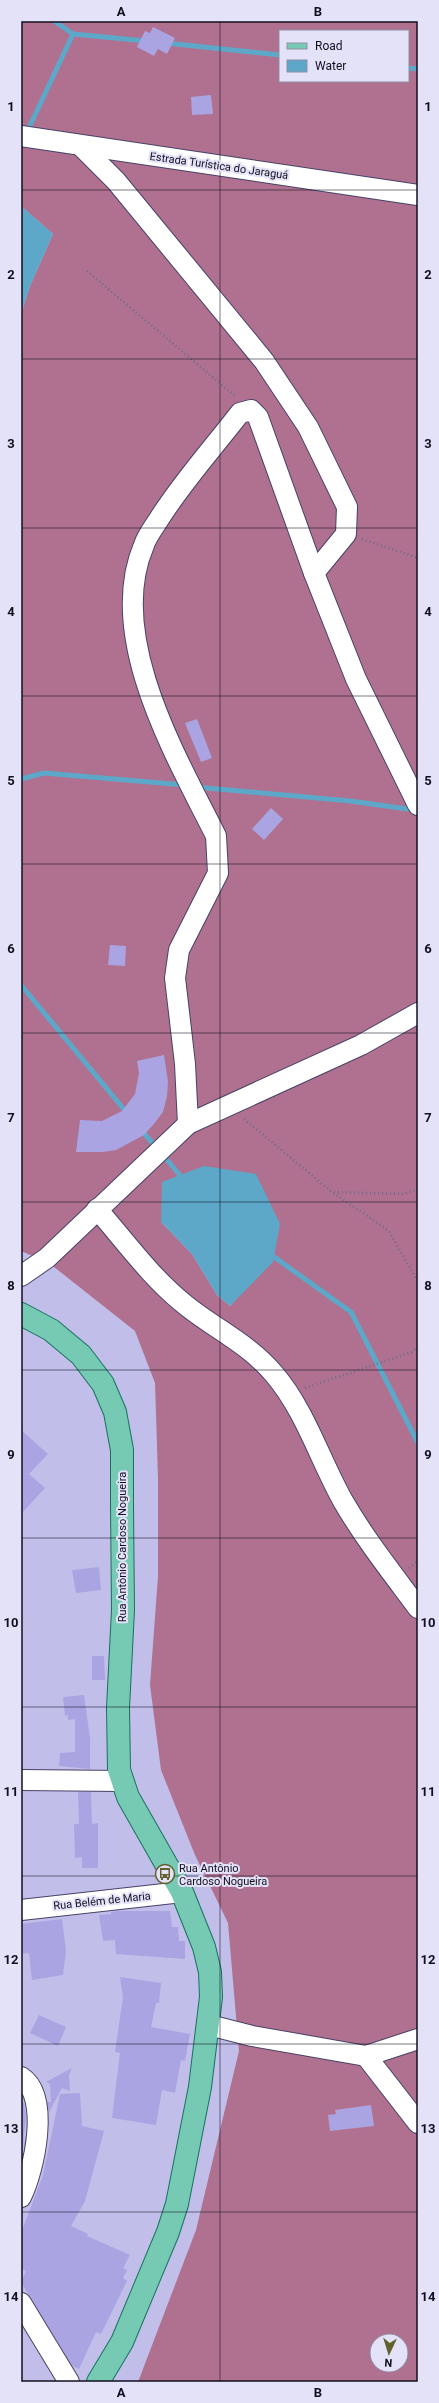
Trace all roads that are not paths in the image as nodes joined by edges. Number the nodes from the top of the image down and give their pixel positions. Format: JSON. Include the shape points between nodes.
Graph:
{"nodes":[{"id":1,"x":21,"y":136,"type":"edge"},
{"id":2,"x":80,"y":145,"type":"junction"},
{"id":3,"x":418,"y":195,"type":"edge"},
{"id":4,"x":314,"y":573,"type":"junction"},
{"id":5,"x":418,"y":805,"type":"edge"},
{"id":6,"x":418,"y":1013,"type":"edge"},
{"id":7,"x":188,"y":1124,"type":"junction"},
{"id":8,"x":97,"y":1209,"type":"junction"},
{"id":9,"x":21,"y":1276,"type":"edge"},
{"id":10,"x":21,"y":1314,"type":"edge"},
{"id":11,"x":418,"y":1608,"type":"edge"},
{"id":12,"x":21,"y":1780,"type":"edge"},
{"id":13,"x":121,"y":1781,"type":"junction"},
{"id":14,"x":182,"y":1892,"type":"junction"},
{"id":15,"x":21,"y":1910,"type":"edge"},
{"id":16,"x":209,"y":2025,"type":"junction"},
{"id":17,"x":418,"y":2039,"type":"edge"},
{"id":18,"x":366,"y":2056,"type":"junction"},
{"id":19,"x":21,"y":2077,"type":"edge"},
{"id":20,"x":418,"y":2123,"type":"edge"},
{"id":21,"x":21,"y":2197,"type":"edge"},
{"id":22,"x":21,"y":2303,"type":"edge"},
{"id":23,"x":68,"y":2382,"type":"edge"},
{"id":24,"x":98,"y":2382,"type":"edge"}],
"edges":[{"from":1,"to":2,"type":"street","name":"Estrada Turística do Jaraguá"},
{"from":2,"to":3,"type":"street","name":"Estrada Turística do Jaraguá"},
{"from":2,"to":4,"type":"street","via":[[116,182],[268,367],[308,427],[347,507],[346,534]]},
{"from":4,"to":5,"type":"street","via":[[356,679]]},
{"from":4,"to":7,"type":"street","via":[[258,417],[251,410],[240,413],[171,500],[144,544],[136,570],[132,600],[134,635],[147,688],[216,836],[218,854],[218,873],[180,950],[175,978],[185,1064]]},
{"from":6,"to":7,"type":"street","via":[[361,1045]]},
{"from":7,"to":8,"type":"street"},
{"from":8,"to":9,"type":"street","via":[[47,1258]]},
{"from":8,"to":11,"type":"street","via":[[163,1286],[184,1304],[253,1352],[274,1374],[343,1501],[364,1535]]},
{"from":10,"to":13,"type":"main road","name":"Rua Antônio Cardoso Nogueira","via":[[51,1330],[81,1355],[103,1384],[115,1412],[122,1450],[123,1610],[118,1755]]},
{"from":12,"to":13,"type":"street"},
{"from":13,"to":14,"type":"main road","name":"Rua Antônio Cardoso Nogueira"},
{"from":14,"to":15,"type":"street","name":"Rua Belém de Maria"},
{"from":14,"to":16,"type":"main road","name":"Rua Antônio Cardoso Nogueira","via":[[204,1947],[210,1972]]},
{"from":16,"to":18,"type":"street","via":[[252,2036]]},
{"from":16,"to":24,"type":"main road","name":"Rua Antônio Cardoso Nogueira","via":[[200,2087],[177,2204],[168,2232],[122,2342]]},
{"from":17,"to":18,"type":"street"},
{"from":18,"to":20,"type":"street"},
{"from":19,"to":21,"type":"street","via":[[30,2087],[37,2116],[33,2164]]},
{"from":22,"to":23,"type":"street"}]}
